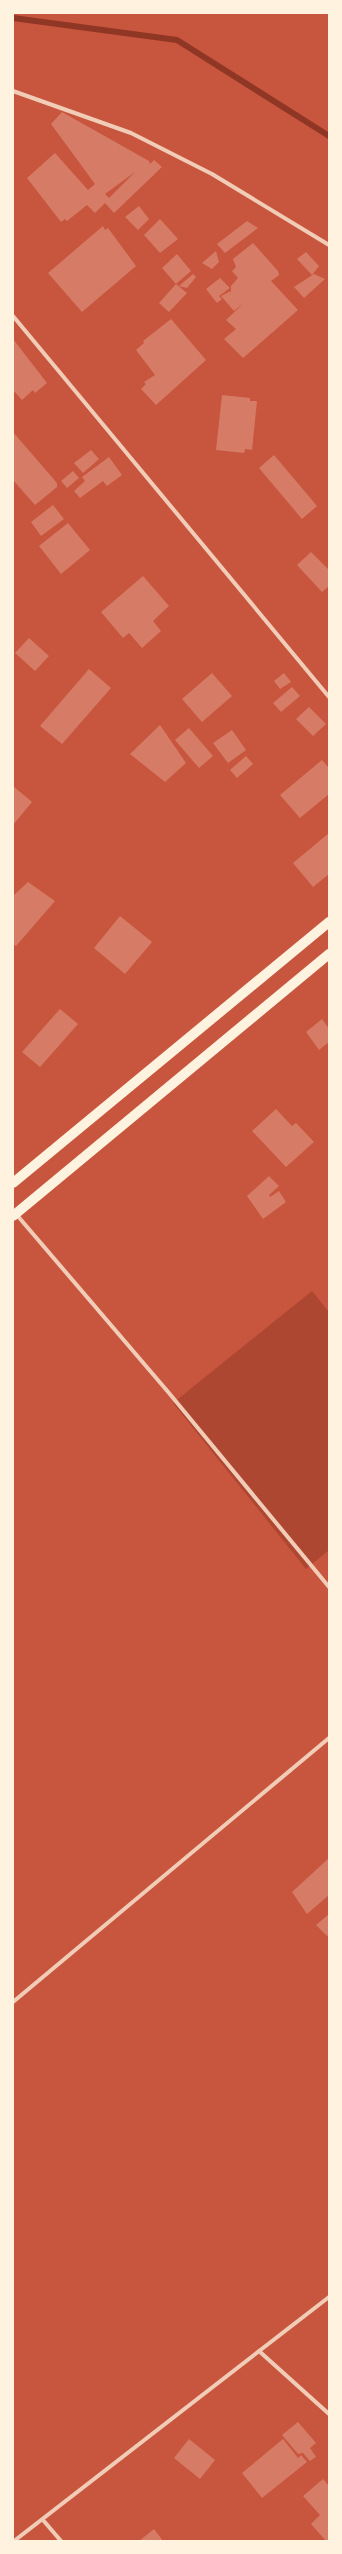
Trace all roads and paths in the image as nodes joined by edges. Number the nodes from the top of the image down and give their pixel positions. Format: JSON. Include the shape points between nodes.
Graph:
{"nodes":[{"id":1,"x":14,"y":92,"type":"edge"},
{"id":2,"x":329,"y":245,"type":"edge"},
{"id":3,"x":13,"y":316,"type":"edge"},
{"id":4,"x":329,"y":697,"type":"edge"},
{"id":5,"x":329,"y":922,"type":"edge"},
{"id":6,"x":329,"y":954,"type":"edge"},
{"id":7,"x":13,"y":1182,"type":"edge"},
{"id":8,"x":14,"y":1214,"type":"edge"},
{"id":9,"x":329,"y":1587,"type":"edge"},
{"id":10,"x":329,"y":1738,"type":"edge"},
{"id":11,"x":13,"y":2002,"type":"edge"},
{"id":12,"x":329,"y":2297,"type":"edge"},
{"id":13,"x":259,"y":2351,"type":"junction"},
{"id":14,"x":329,"y":2414,"type":"edge"},
{"id":15,"x":43,"y":2520,"type":"junction"},
{"id":16,"x":14,"y":2541,"type":"edge"},
{"id":17,"x":61,"y":2541,"type":"edge"}],
"edges":[{"from":1,"to":2,"type":"street","via":[[131,133],[212,174]]},
{"from":3,"to":4,"type":"street"},
{"from":5,"to":7,"type":"main road"},
{"from":6,"to":8,"type":"main road"},
{"from":8,"to":9,"type":"street","via":[[169,1393]]},
{"from":10,"to":11,"type":"street"},
{"from":12,"to":13,"type":"street"},
{"from":13,"to":14,"type":"street"},
{"from":13,"to":15,"type":"street"},
{"from":15,"to":16,"type":"street"},
{"from":15,"to":17,"type":"street"}]}
